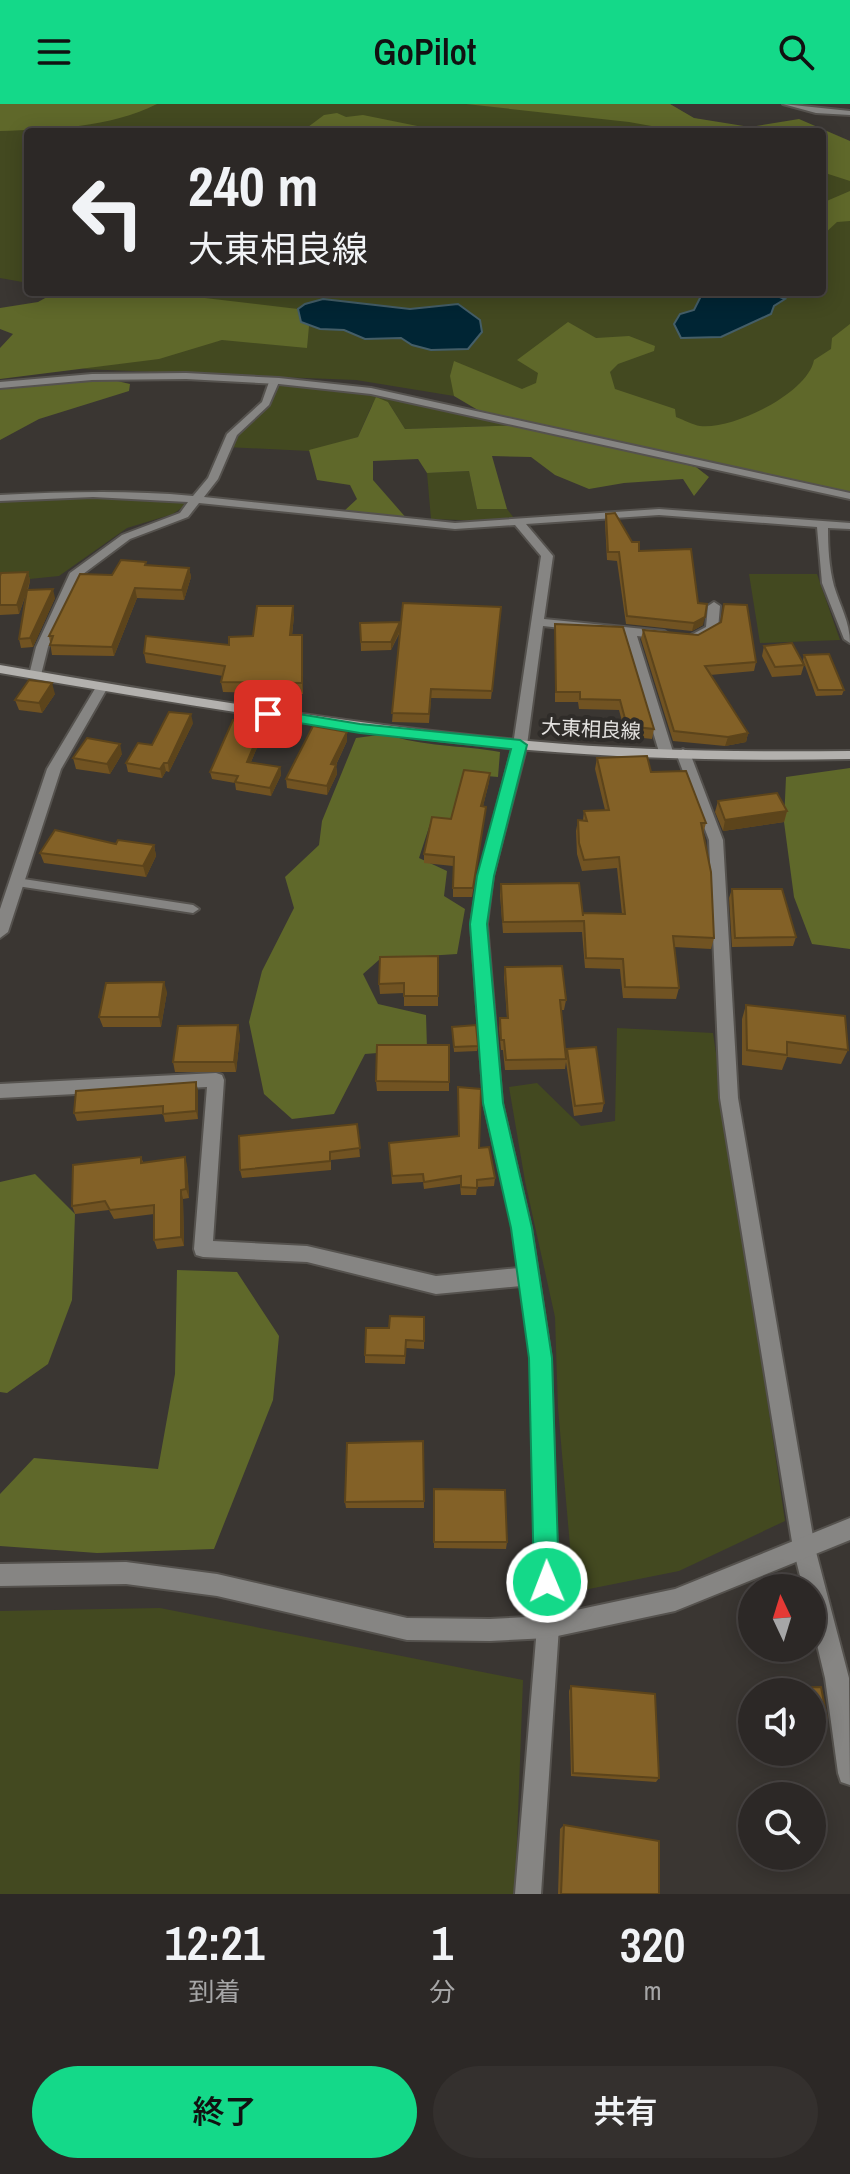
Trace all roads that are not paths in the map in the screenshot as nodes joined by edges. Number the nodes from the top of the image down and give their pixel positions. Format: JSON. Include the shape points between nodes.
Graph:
{"nodes":[{"id":1,"x":786,"y":104,"type":"edge"},
{"id":2,"x":850,"y":113,"type":"edge"},
{"id":3,"x":274,"y":382,"type":"junction"},
{"id":4,"x":0,"y":385,"type":"edge"},
{"id":5,"x":850,"y":496,"type":"edge"},
{"id":6,"x":0,"y":498,"type":"edge"},
{"id":7,"x":198,"y":499,"type":"junction"},
{"id":8,"x":520,"y":524,"type":"junction"},
{"id":9,"x":822,"y":524,"type":"junction"},
{"id":10,"x":850,"y":526,"type":"edge"},
{"id":11,"x":714,"y":606,"type":"dead end"},
{"id":12,"x":538,"y":622,"type":"junction"},
{"id":13,"x":629,"y":631,"type":"junction"},
{"id":14,"x":850,"y":639,"type":"edge"},
{"id":15,"x":0,"y":669,"type":"edge"},
{"id":16,"x":35,"y":675,"type":"junction"},
{"id":17,"x":102,"y":687,"type":"junction"},
{"id":18,"x":520,"y":745,"type":"junction"},
{"id":19,"x":674,"y":753,"type":"junction"},
{"id":20,"x":850,"y":755,"type":"edge"},
{"id":21,"x":17,"y":882,"type":"junction"},
{"id":22,"x":193,"y":909,"type":"dead end"},
{"id":23,"x":0,"y":932,"type":"edge"},
{"id":24,"x":0,"y":1091,"type":"edge"},
{"id":25,"x":530,"y":1276,"type":"junction"},
{"id":26,"x":850,"y":1529,"type":"edge"},
{"id":27,"x":804,"y":1548,"type":"junction"},
{"id":28,"x":0,"y":1575,"type":"edge"},
{"id":29,"x":548,"y":1627,"type":"junction"},
{"id":30,"x":850,"y":1773,"type":"edge"},
{"id":31,"x":528,"y":1894,"type":"edge"}],
"edges":[{"from":1,"to":2,"type":"street"},
{"from":3,"to":4,"type":"street","via":[[117,375]]},
{"from":3,"to":5,"type":"street","via":[[411,399]]},
{"from":3,"to":7,"type":"street","via":[[266,403],[232,434],[213,479]]},
{"from":6,"to":7,"type":"street","via":[[93,494]]},
{"from":7,"to":8,"type":"street","via":[[407,523]]},
{"from":7,"to":16,"type":"street","via":[[184,515],[126,537],[74,575]]},
{"from":8,"to":9,"type":"street","via":[[659,512]]},
{"from":8,"to":12,"type":"street","via":[[547,556]]},
{"from":9,"to":10,"type":"street"},
{"from":9,"to":14,"type":"street","via":[[828,592]]},
{"from":11,"to":13,"type":"street","via":[[712,629],[695,638]]},
{"from":12,"to":13,"type":"street"},
{"from":12,"to":18,"type":"street"},
{"from":13,"to":19,"type":"street"},
{"from":15,"to":16,"type":"main road","name":"大東相良線"},
{"from":16,"to":17,"type":"main road","name":"大東相良線"},
{"from":17,"to":18,"type":"main road","name":"大東相良線","via":[[360,729]]},
{"from":17,"to":21,"type":"street","via":[[54,769]]},
{"from":18,"to":19,"type":"main road","name":"大東相良線"},
{"from":18,"to":25,"type":"street","via":[[479,924],[493,1103]]},
{"from":19,"to":20,"type":"main road","name":"大東相良線"},
{"from":19,"to":27,"type":"street","via":[[716,840],[729,1098]]},
{"from":21,"to":22,"type":"lane"},
{"from":21,"to":23,"type":"street"},
{"from":24,"to":25,"type":"street","via":[[216,1080],[203,1249],[307,1254],[436,1285]]},
{"from":25,"to":29,"type":"street","via":[[541,1358]]},
{"from":26,"to":27,"type":"street"},
{"from":27,"to":29,"type":"street","via":[[675,1600]]},
{"from":27,"to":30,"type":"street","via":[[837,1678]]},
{"from":28,"to":29,"type":"street","via":[[126,1573],[172,1579],[407,1629]]},
{"from":29,"to":31,"type":"street"}]}
